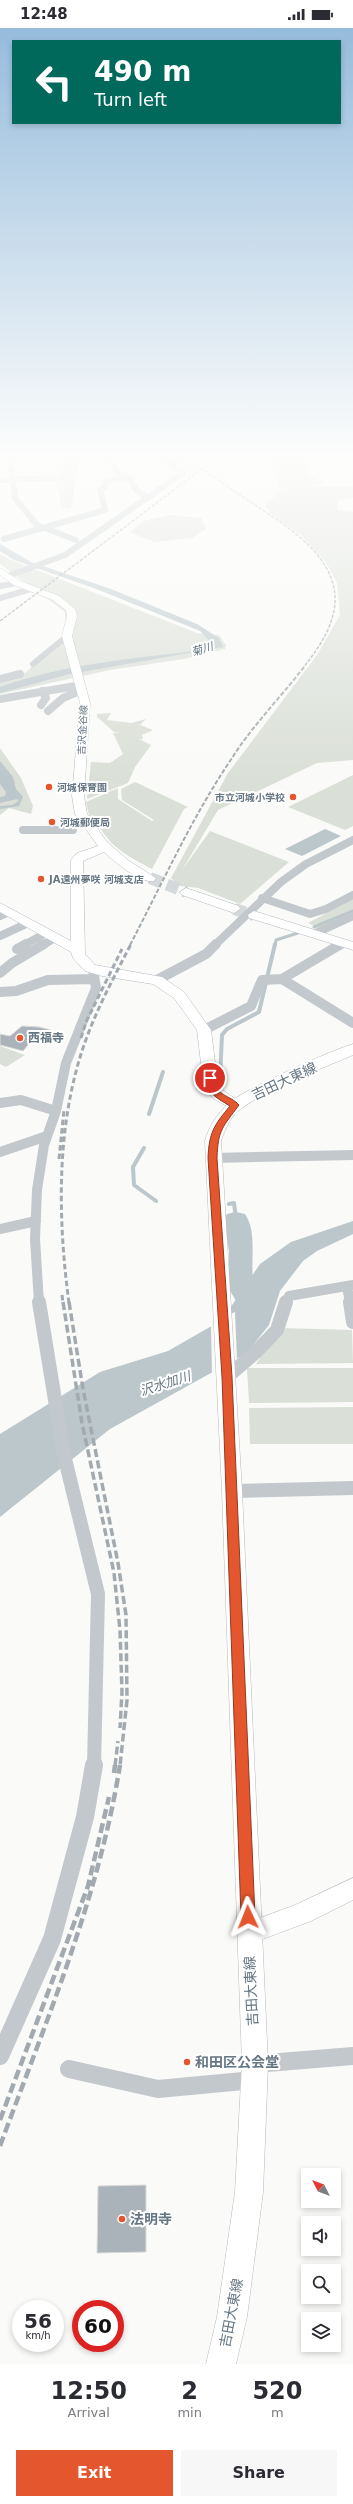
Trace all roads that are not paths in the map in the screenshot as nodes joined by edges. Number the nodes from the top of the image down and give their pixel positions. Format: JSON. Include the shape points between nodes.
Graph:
{"nodes":[{"id":1,"x":53,"y":562,"type":"edge"},
{"id":2,"x":4,"y":574,"type":"edge"},
{"id":3,"x":17,"y":583,"type":"junction"},
{"id":4,"x":0,"y":586,"type":"edge"},
{"id":5,"x":31,"y":589,"type":"junction"},
{"id":6,"x":0,"y":598,"type":"edge"},
{"id":7,"x":67,"y":636,"type":"junction"},
{"id":8,"x":33,"y":664,"type":"dead end"},
{"id":9,"x":20,"y":674,"type":"dead end"},
{"id":10,"x":0,"y":679,"type":"edge"},
{"id":11,"x":81,"y":686,"type":"junction"},
{"id":12,"x":42,"y":691,"type":"junction"},
{"id":13,"x":0,"y":699,"type":"edge"},
{"id":14,"x":41,"y":705,"type":"dead end"},
{"id":15,"x":48,"y":710,"type":"dead end"},
{"id":16,"x":23,"y":830,"type":"dead end"},
{"id":17,"x":73,"y":830,"type":"dead end"},
{"id":18,"x":353,"y":840,"type":"edge"},
{"id":19,"x":106,"y":847,"type":"junction"},
{"id":20,"x":150,"y":878,"type":"tunnel mouth"},
{"id":21,"x":186,"y":892,"type":"tunnel mouth"},
{"id":22,"x":353,"y":895,"type":"edge"},
{"id":23,"x":262,"y":898,"type":"junction"},
{"id":24,"x":234,"y":909,"type":"tunnel mouth"},
{"id":25,"x":3,"y":912,"type":"edge"},
{"id":26,"x":254,"y":915,"type":"tunnel mouth"},
{"id":27,"x":353,"y":916,"type":"edge"},
{"id":28,"x":28,"y":923,"type":"junction"},
{"id":29,"x":316,"y":933,"type":"junction"},
{"id":30,"x":51,"y":935,"type":"junction"},
{"id":31,"x":0,"y":936,"type":"edge"},
{"id":32,"x":348,"y":945,"type":"edge"},
{"id":33,"x":17,"y":949,"type":"dead end"},
{"id":34,"x":78,"y":950,"type":"junction"},
{"id":35,"x":3,"y":974,"type":"edge"},
{"id":36,"x":94,"y":974,"type":"junction"},
{"id":37,"x":278,"y":979,"type":"junction"},
{"id":38,"x":157,"y":980,"type":"junction"},
{"id":39,"x":2,"y":990,"type":"edge"},
{"id":40,"x":353,"y":1023,"type":"edge"},
{"id":41,"x":204,"y":1030,"type":"junction"},
{"id":42,"x":353,"y":1049,"type":"edge"},
{"id":43,"x":0,"y":1103,"type":"edge"},
{"id":44,"x":235,"y":1105,"type":"junction"},
{"id":45,"x":56,"y":1111,"type":"junction"},
{"id":46,"x":47,"y":1136,"type":"junction"},
{"id":47,"x":0,"y":1152,"type":"edge"},
{"id":48,"x":353,"y":1154,"type":"edge"},
{"id":49,"x":212,"y":1158,"type":"junction"},
{"id":50,"x":36,"y":1221,"type":"junction"},
{"id":51,"x":0,"y":1229,"type":"edge"},
{"id":52,"x":350,"y":1285,"type":"edge"},
{"id":53,"x":353,"y":1322,"type":"edge"},
{"id":54,"x":227,"y":1374,"type":"junction"},
{"id":55,"x":353,"y":1488,"type":"edge"},
{"id":56,"x":232,"y":1491,"type":"junction"},
{"id":57,"x":353,"y":1888,"type":"edge"},
{"id":58,"x":249,"y":1933,"type":"junction"},
{"id":59,"x":0,"y":2056,"type":"edge"},
{"id":60,"x":353,"y":2056,"type":"edge"},
{"id":61,"x":69,"y":2069,"type":"dead end"},
{"id":62,"x":255,"y":2072,"type":"junction"},
{"id":63,"x":221,"y":2364,"type":"edge"}],
"edges":[{"from":1,"to":2,"type":"street"},
{"from":2,"to":3,"type":"main road","name":"吉沢金谷線"},
{"from":3,"to":4,"type":"street"},
{"from":3,"to":5,"type":"main road","name":"吉沢金谷線"},
{"from":5,"to":6,"type":"street"},
{"from":5,"to":7,"type":"main road","name":"吉沢金谷線","via":[[56,598],[70,609],[72,616]]},
{"from":7,"to":8,"type":"street"},
{"from":7,"to":11,"type":"main road","name":"吉沢金谷線"},
{"from":9,"to":10,"type":"street"},
{"from":11,"to":12,"type":"street"},
{"from":11,"to":15,"type":"street"},
{"from":11,"to":19,"type":"main road","name":"吉沢金谷線","via":[[85,703],[79,802],[81,814],[90,829]]},
{"from":12,"to":13,"type":"street"},
{"from":12,"to":14,"type":"street","via":[[46,698]]},
{"from":16,"to":17,"type":"street"},
{"from":18,"to":23,"type":"street","via":[[306,864]]},
{"from":19,"to":20,"type":"main road","name":"吉沢金谷線","via":[[125,864]]},
{"from":19,"to":34,"type":"main road","via":[[81,856],[77,860]]},
{"from":21,"to":24,"type":"main road"},
{"from":22,"to":23,"type":"street","via":[[310,914]]},
{"from":23,"to":38,"type":"street","via":[[206,954]]},
{"from":25,"to":28,"type":"main road"},
{"from":26,"to":29,"type":"main road"},
{"from":27,"to":29,"type":"street"},
{"from":28,"to":30,"type":"main road"},
{"from":28,"to":31,"type":"street"},
{"from":29,"to":32,"type":"main road"},
{"from":30,"to":33,"type":"street"},
{"from":30,"to":34,"type":"main road"},
{"from":30,"to":35,"type":"street","via":[[12,963]]},
{"from":32,"to":37,"type":"street"},
{"from":34,"to":36,"type":"main road","via":[[84,964]]},
{"from":36,"to":38,"type":"main road"},
{"from":36,"to":39,"type":"street","via":[[48,980],[16,991]]},
{"from":36,"to":45,"type":"street","via":[[96,988],[66,1063]]},
{"from":37,"to":40,"type":"street"},
{"from":37,"to":41,"type":"street","via":[[262,980],[251,1006]]},
{"from":38,"to":41,"type":"main road","via":[[179,995]]},
{"from":41,"to":44,"type":"main road","via":[[211,1088]]},
{"from":42,"to":44,"type":"main road","name":"吉田大東線"},
{"from":43,"to":45,"type":"street","via":[[10,1099],[21,1099]]},
{"from":44,"to":49,"type":"main road","name":"吉田大東線","via":[[217,1127]]},
{"from":45,"to":46,"type":"street"},
{"from":46,"to":47,"type":"street"},
{"from":46,"to":50,"type":"street"},
{"from":48,"to":49,"type":"street"},
{"from":49,"to":54,"type":"main road","name":"吉田大東線"},
{"from":50,"to":51,"type":"street"},
{"from":50,"to":59,"type":"street","via":[[39,1307],[55,1406],[64,1456],[98,1594],[96,1757],[85,1817],[52,1939]]},
{"from":52,"to":53,"type":"street"},
{"from":52,"to":54,"type":"street","via":[[289,1296],[283,1308],[280,1326],[245,1364]]},
{"from":54,"to":56,"type":"main road","name":"吉田大東線"},
{"from":55,"to":56,"type":"street"},
{"from":56,"to":58,"type":"main road","name":"吉田大東線"},
{"from":57,"to":58,"type":"main road","via":[[303,1913]]},
{"from":58,"to":62,"type":"main road","name":"吉田大東線"},
{"from":60,"to":62,"type":"street"},
{"from":61,"to":62,"type":"street","via":[[158,2089]]},
{"from":62,"to":63,"type":"main road","name":"吉田大東線","via":[[246,2214],[232,2317]]}]}
